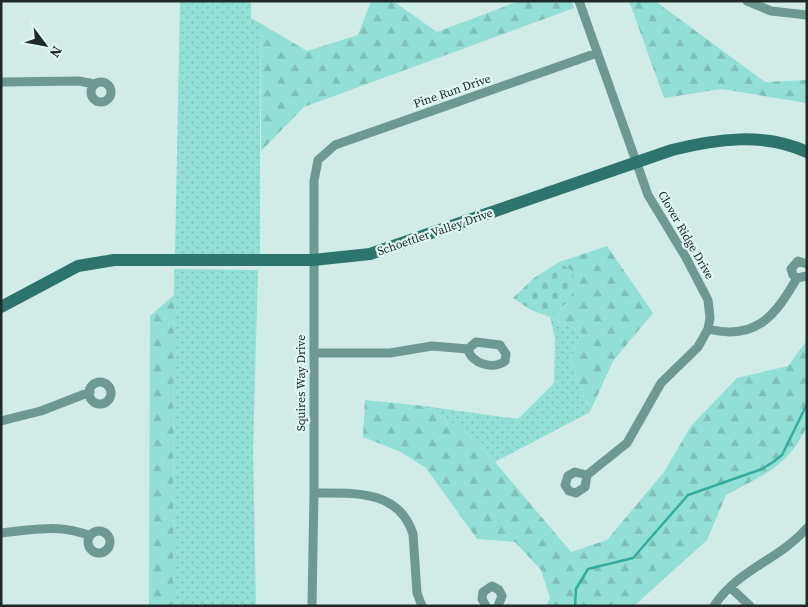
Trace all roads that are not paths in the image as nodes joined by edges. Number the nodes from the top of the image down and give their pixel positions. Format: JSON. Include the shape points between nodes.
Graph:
{"nodes":[{"id":1,"x":579,"y":1,"type":"edge"},
{"id":2,"x":747,"y":1,"type":"edge"},
{"id":3,"x":807,"y":15,"type":"edge"},
{"id":4,"x":597,"y":53,"type":"junction"},
{"id":5,"x":1,"y":82,"type":"edge"},
{"id":6,"x":94,"y":84,"type":"dead end"},
{"id":7,"x":807,"y":152,"type":"edge"},
{"id":8,"x":318,"y":160,"type":"joint"},
{"id":9,"x":636,"y":162,"type":"junction"},
{"id":10,"x":313,"y":260,"type":"junction"},
{"id":11,"x":807,"y":264,"type":"edge"},
{"id":12,"x":802,"y":277,"type":"edge"},
{"id":13,"x":1,"y":307,"type":"edge"},
{"id":14,"x":708,"y":329,"type":"junction"},
{"id":15,"x":468,"y":349,"type":"dead end"},
{"id":16,"x":314,"y":353,"type":"junction"},
{"id":17,"x":90,"y":392,"type":"dead end"},
{"id":18,"x":1,"y":421,"type":"edge"},
{"id":19,"x":587,"y":475,"type":"dead end"},
{"id":20,"x":314,"y":492,"type":"junction"},
{"id":21,"x":807,"y":528,"type":"edge"},
{"id":22,"x":1,"y":533,"type":"edge"},
{"id":23,"x":90,"y":536,"type":"dead end"},
{"id":24,"x":730,"y":587,"type":"junction"},
{"id":25,"x":312,"y":606,"type":"edge"},
{"id":26,"x":422,"y":606,"type":"edge"},
{"id":27,"x":486,"y":606,"type":"edge"},
{"id":28,"x":498,"y":606,"type":"edge"},
{"id":29,"x":714,"y":606,"type":"edge"},
{"id":30,"x":750,"y":606,"type":"edge"}],
"edges":[{"from":1,"to":4,"type":"street","name":"Clover Ridge Drive"},
{"from":2,"to":3,"type":"street","via":[[784,14]]},
{"from":4,"to":8,"type":"street","name":"Pine Run Drive","via":[[335,146]]},
{"from":4,"to":9,"type":"street","name":"Clover Ridge Drive"},
{"from":5,"to":6,"type":"street","via":[[79,81]]},
{"from":7,"to":9,"type":"street","name":"Schoettler Valley Drive","via":[[771,141],[707,141]]},
{"from":8,"to":10,"type":"street","name":"Squires Way Drive","via":[[314,181]]},
{"from":9,"to":10,"type":"street","name":"Schoettler Valley Drive","via":[[396,247],[342,258]]},
{"from":9,"to":14,"type":"street","name":"Clover Ridge Drive","via":[[655,208],[708,300]]},
{"from":10,"to":13,"type":"street","name":"Schoettler Valley Drive","via":[[96,262],[65,272]]},
{"from":10,"to":16,"type":"street","name":"Squires Way Drive"},
{"from":11,"to":12,"type":"street","via":[[800,261],[793,264],[792,272]]},
{"from":12,"to":14,"type":"street","via":[[765,322],[738,332]]},
{"from":14,"to":19,"type":"street","via":[[698,347],[661,383],[627,443]]},
{"from":15,"to":16,"type":"street","via":[[432,346],[390,353]]},
{"from":16,"to":20,"type":"street","name":"Squires Way Drive"},
{"from":17,"to":18,"type":"street","via":[[41,412]]},
{"from":20,"to":25,"type":"street","name":"Squires Way Drive"},
{"from":20,"to":26,"type":"street","via":[[364,494],[387,500],[400,511],[413,534],[417,592]]},
{"from":21,"to":24,"type":"street","via":[[794,542],[756,565]]},
{"from":22,"to":23,"type":"street","via":[[59,528]]},
{"from":24,"to":29,"type":"street"},
{"from":24,"to":30,"type":"street"},
{"from":27,"to":28,"type":"street","via":[[483,592],[492,586],[502,596]]}]}
